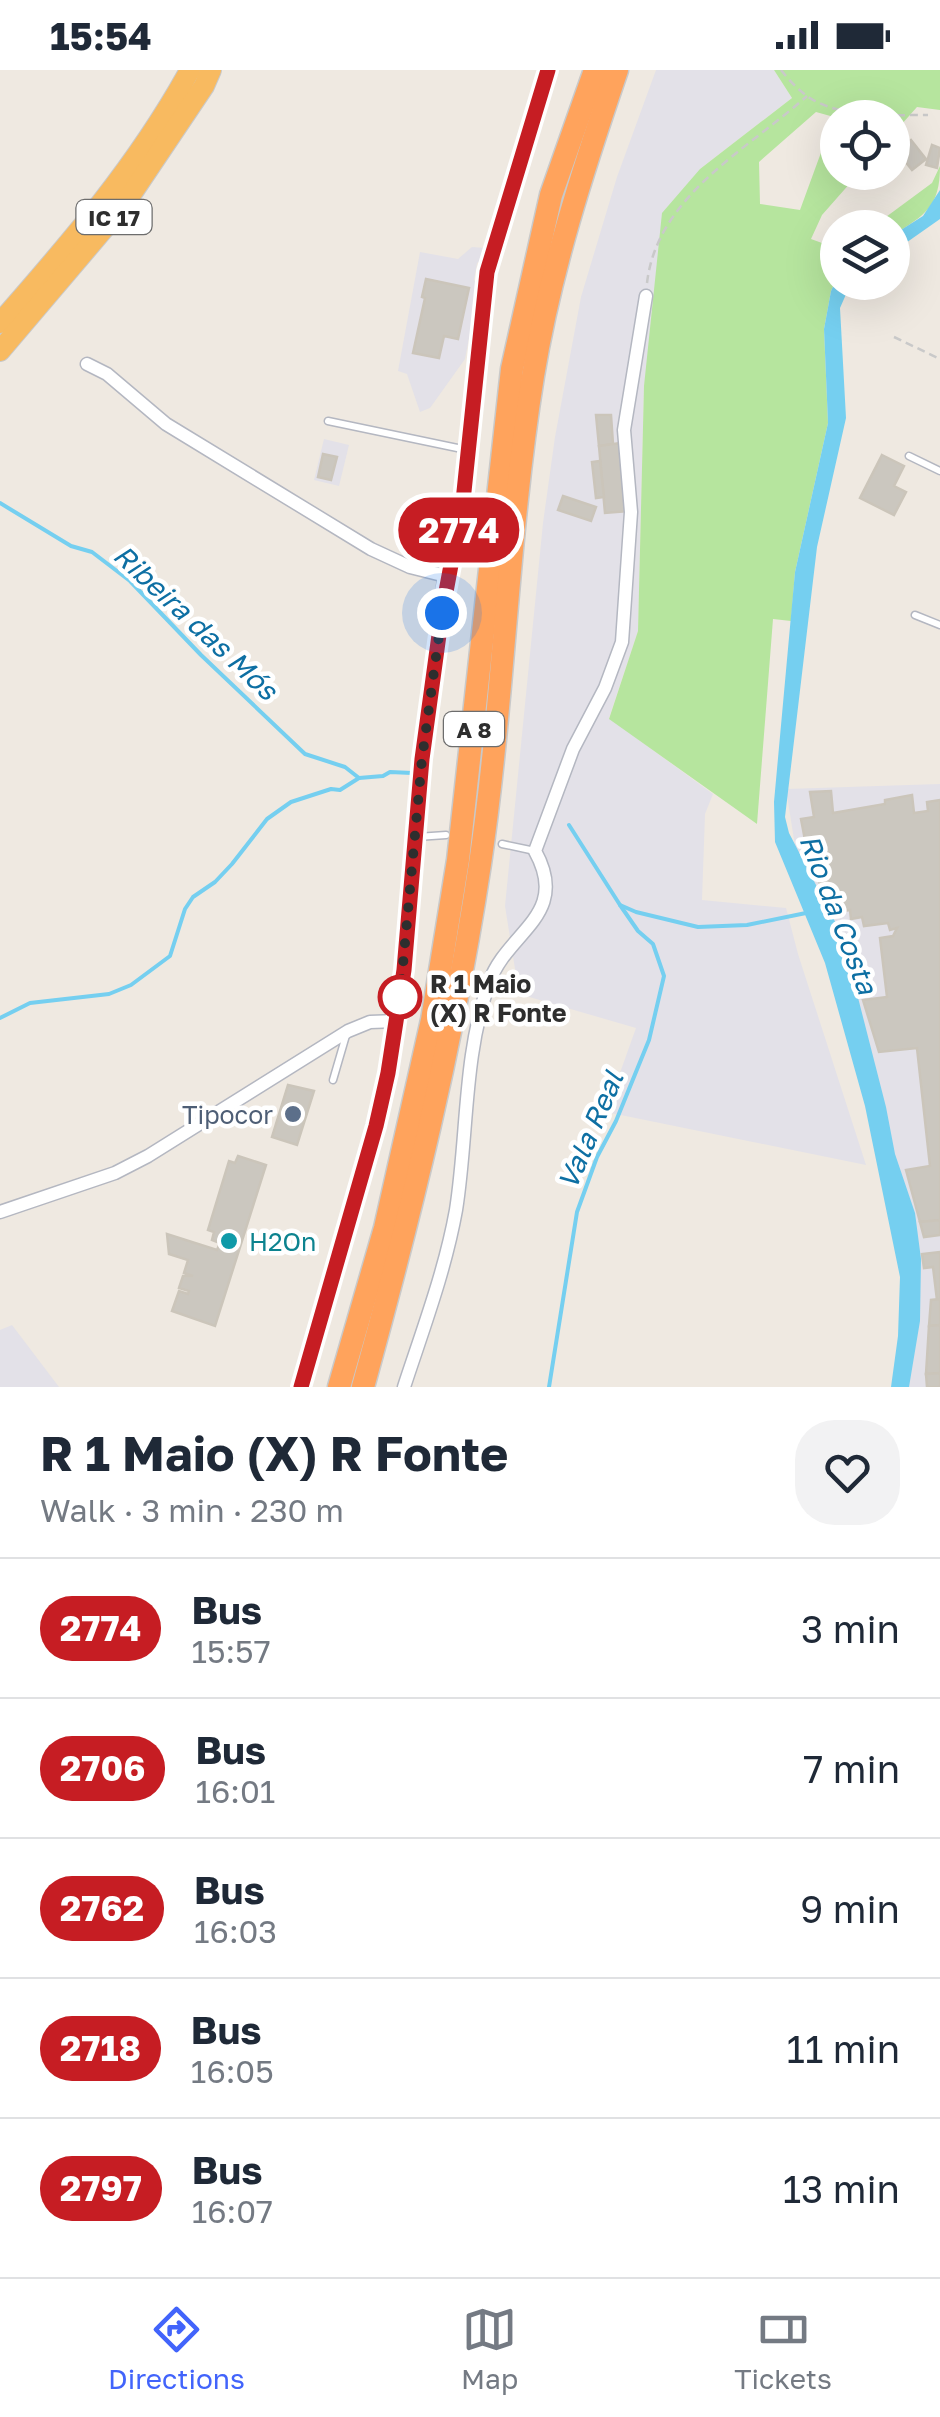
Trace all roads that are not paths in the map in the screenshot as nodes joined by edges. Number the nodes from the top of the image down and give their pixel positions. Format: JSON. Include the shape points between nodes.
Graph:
{"nodes":[{"id":1,"x":190,"y":70,"type":"edge"},
{"id":2,"x":211,"y":70,"type":"edge"},
{"id":3,"x":548,"y":70,"type":"edge"},
{"id":4,"x":594,"y":70,"type":"edge"},
{"id":5,"x":617,"y":70,"type":"edge"},
{"id":6,"x":646,"y":296,"type":"road end"},
{"id":7,"x":0,"y":323,"type":"edge"},
{"id":8,"x":0,"y":350,"type":"edge"},
{"id":9,"x":87,"y":364,"type":"dead end"},
{"id":10,"x":328,"y":421,"type":"dead end"},
{"id":11,"x":468,"y":450,"type":"junction"},
{"id":12,"x":908,"y":456,"type":"dead end"},
{"id":13,"x":940,"y":471,"type":"edge"},
{"id":14,"x":446,"y":576,"type":"junction"},
{"id":15,"x":915,"y":615,"type":"dead end"},
{"id":16,"x":940,"y":626,"type":"edge"},
{"id":17,"x":446,"y":835,"type":"dead end"},
{"id":18,"x":417,"y":836,"type":"junction"},
{"id":19,"x":502,"y":844,"type":"dead end"},
{"id":20,"x":535,"y":851,"type":"junction"},
{"id":21,"x":397,"y":1022,"type":"junction"},
{"id":22,"x":348,"y":1031,"type":"junction"},
{"id":23,"x":333,"y":1080,"type":"dead end"},
{"id":24,"x":0,"y":1212,"type":"edge"},
{"id":25,"x":301,"y":1387,"type":"edge"},
{"id":26,"x":339,"y":1387,"type":"edge"},
{"id":27,"x":362,"y":1387,"type":"edge"},
{"id":28,"x":404,"y":1387,"type":"edge"}],
"edges":[{"from":1,"to":7,"type":"highway","number":"IC 17","via":[[112,192]]},
{"from":2,"to":8,"type":"highway","number":"IC 17","via":[[124,205]]},
{"from":3,"to":11,"type":"street","via":[[481,272]]},
{"from":4,"to":26,"type":"highway","number":"A 8","via":[[551,194],[512,369],[458,860],[432,1020],[385,1228]]},
{"from":5,"to":27,"type":"highway","number":"A 8","via":[[572,203],[533,374],[494,751],[455,1018]]},
{"from":6,"to":20,"type":"street","via":[[624,430],[632,512],[622,642]]},
{"from":9,"to":14,"type":"street","via":[[166,424],[340,531],[410,567]]},
{"from":10,"to":11,"type":"lane"},
{"from":11,"to":14,"type":"street"},
{"from":12,"to":13,"type":"lane"},
{"from":14,"to":18,"type":"street"},
{"from":15,"to":16,"type":"lane"},
{"from":17,"to":18,"type":"lane"},
{"from":18,"to":21,"type":"street"},
{"from":19,"to":20,"type":"lane"},
{"from":20,"to":28,"type":"street","via":[[544,867],[544,904],[488,984],[468,1074],[463,1162],[446,1258]]},
{"from":21,"to":22,"type":"street"},
{"from":21,"to":25,"type":"street","via":[[376,1126]]},
{"from":22,"to":23,"type":"lane"},
{"from":22,"to":24,"type":"street","via":[[148,1156]]}]}
